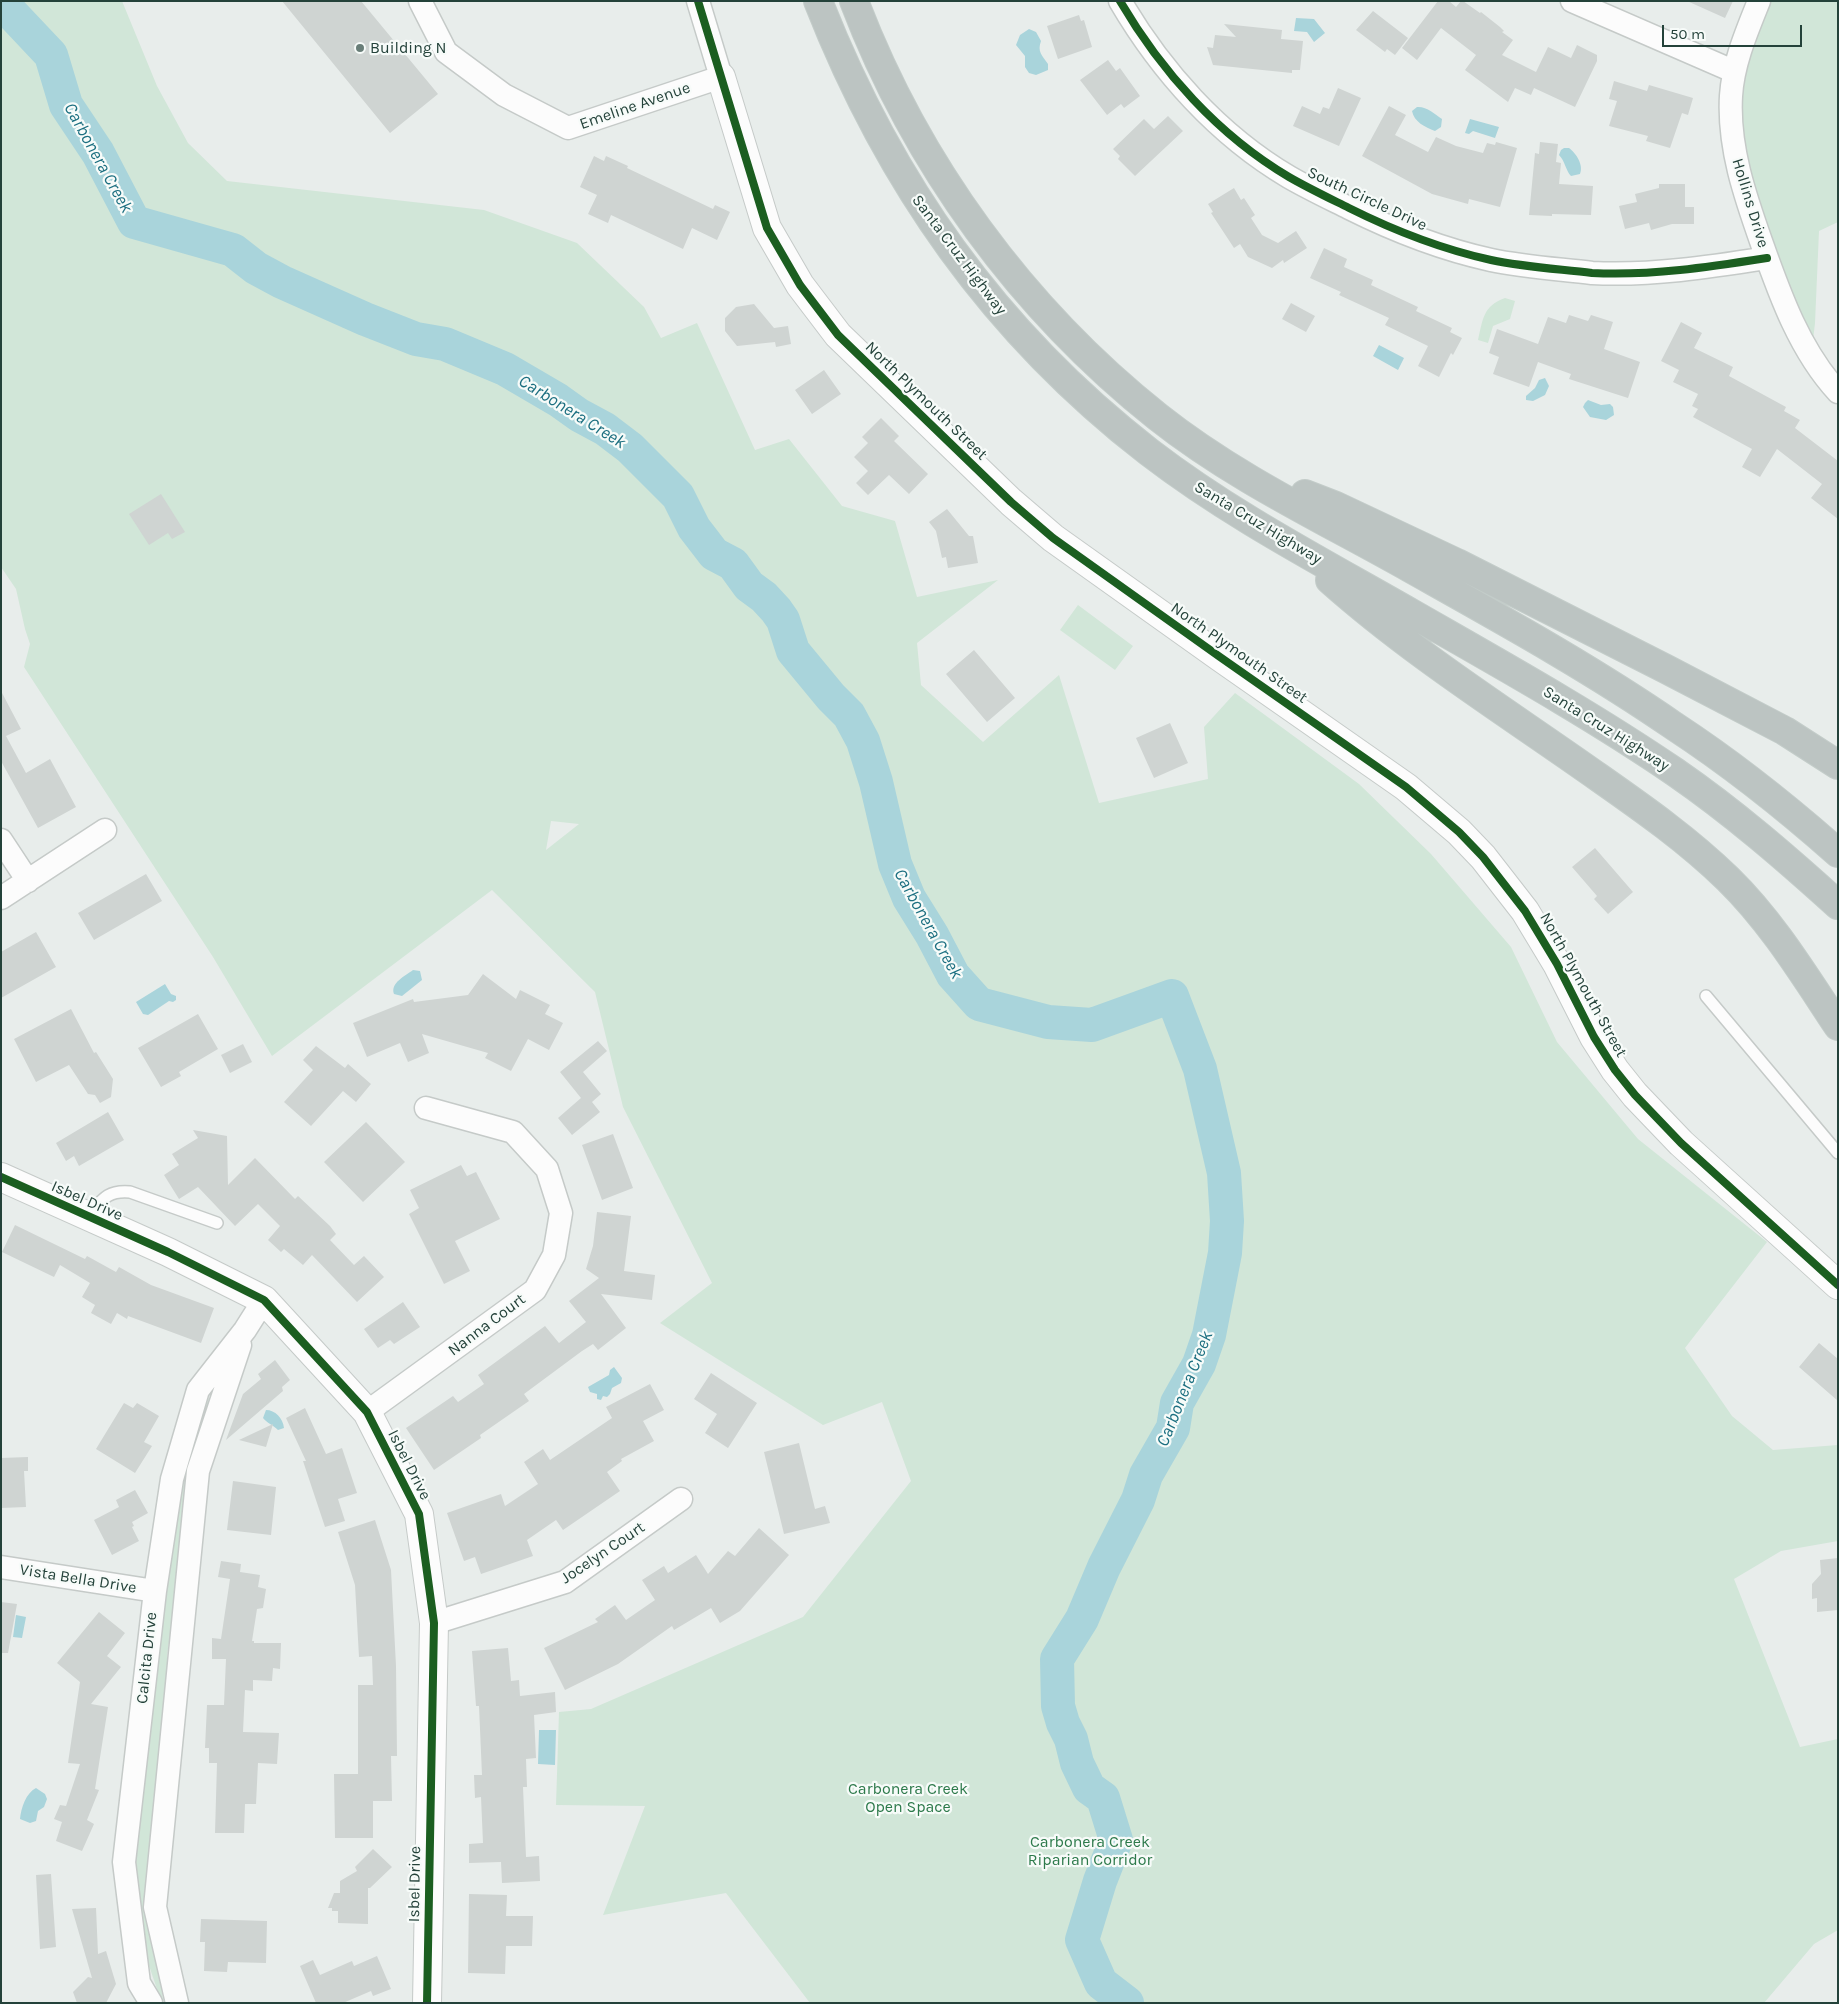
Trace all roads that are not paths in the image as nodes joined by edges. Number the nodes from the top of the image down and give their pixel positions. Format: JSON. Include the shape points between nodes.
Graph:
{"nodes":[{"id":1,"x":420,"y":1,"type":"edge"},
{"id":2,"x":698,"y":1,"type":"edge"},
{"id":3,"x":818,"y":1,"type":"edge"},
{"id":4,"x":854,"y":1,"type":"edge"},
{"id":5,"x":1120,"y":1,"type":"edge"},
{"id":6,"x":1572,"y":1,"type":"edge"},
{"id":7,"x":1759,"y":1,"type":"edge"},
{"id":8,"x":1733,"y":71,"type":"junction"},
{"id":9,"x":721,"y":77,"type":"junction"},
{"id":10,"x":1767,"y":258,"type":"junction"},
{"id":11,"x":1838,"y":392,"type":"edge"},
{"id":12,"x":1225,"y":464,"type":"junction"},
{"id":13,"x":1288,"y":542,"type":"junction"},
{"id":14,"x":1838,"y":765,"type":"edge"},
{"id":15,"x":105,"y":830,"type":"dead end"},
{"id":16,"x":1,"y":840,"type":"edge"},
{"id":17,"x":1838,"y":853,"type":"edge"},
{"id":18,"x":28,"y":881,"type":"junction"},
{"id":19,"x":1,"y":898,"type":"edge"},
{"id":20,"x":1838,"y":905,"type":"edge"},
{"id":21,"x":1706,"y":996,"type":"dead end"},
{"id":22,"x":1838,"y":1026,"type":"edge"},
{"id":23,"x":426,"y":1108,"type":"dead end"},
{"id":24,"x":1838,"y":1153,"type":"edge"},
{"id":25,"x":1,"y":1177,"type":"edge"},
{"id":26,"x":88,"y":1216,"type":"junction"},
{"id":27,"x":217,"y":1224,"type":"dead end"},
{"id":28,"x":1838,"y":1285,"type":"edge"},
{"id":29,"x":264,"y":1300,"type":"junction"},
{"id":30,"x":245,"y":1330,"type":"junction"},
{"id":31,"x":367,"y":1412,"type":"junction"},
{"id":32,"x":681,"y":1499,"type":"dead end"},
{"id":33,"x":1,"y":1567,"type":"edge"},
{"id":34,"x":155,"y":1591,"type":"junction"},
{"id":35,"x":434,"y":1623,"type":"junction"},
{"id":36,"x":151,"y":2003,"type":"edge"},
{"id":37,"x":177,"y":2003,"type":"edge"},
{"id":38,"x":427,"y":2003,"type":"edge"}],
"edges":[{"from":1,"to":9,"type":"street","name":"Emeline Avenue","via":[[446,52],[504,96],[568,128]]},
{"from":2,"to":9,"type":"street","name":"North Plymouth Street"},
{"from":3,"to":13,"type":"highway","name":"Santa Cruz Highway","via":[[851,81],[893,161],[943,239],[999,310],[1056,371],[1150,452],[1216,499]]},
{"from":4,"to":12,"type":"highway","name":"Santa Cruz Highway","via":[[890,84],[927,153],[1000,258],[1044,311],[1100,367],[1160,418]]},
{"from":5,"to":10,"type":"street","name":"South Circle Drive","via":[[1146,44],[1180,85],[1237,140],[1288,176],[1401,232],[1493,260],[1592,272],[1679,270]]},
{"from":6,"to":8,"type":"street"},
{"from":7,"to":8,"type":"street","name":"Hollins Drive"},
{"from":8,"to":10,"type":"street","name":"Hollins Drive","via":[[1731,130],[1735,156]]},
{"from":9,"to":28,"type":"street","name":"North Plymouth Street","via":[[767,228],[800,285],[838,335],[1011,502],[1053,538],[1406,787],[1459,832],[1525,911],[1553,956],[1594,1036],[1635,1095],[1681,1143]]},
{"from":10,"to":11,"type":"street","name":"Hollins Drive","via":[[1801,338],[1817,366]]},
{"from":12,"to":14,"type":"highway","via":[[1336,506],[1457,563],[1792,735]]},
{"from":12,"to":17,"type":"highway","name":"Santa Cruz Highway","via":[[1472,603],[1641,704],[1749,780]]},
{"from":13,"to":20,"type":"highway","name":"Santa Cruz Highway","via":[[1643,751],[1778,851]]},
{"from":13,"to":22,"type":"highway","via":[[1394,634],[1690,844],[1766,921]]},
{"from":15,"to":18,"type":"street"},
{"from":16,"to":18,"type":"street"},
{"from":18,"to":19,"type":"street"},
{"from":21,"to":24,"type":"lane"},
{"from":23,"to":31,"type":"street","name":"Nanna Court","via":[[514,1132],[547,1169],[562,1214],[554,1255],[535,1290]]},
{"from":25,"to":26,"type":"street","name":"Isbel Drive"},
{"from":26,"to":27,"type":"lane","via":[[106,1195],[119,1191],[130,1192]]},
{"from":26,"to":29,"type":"street","name":"Isbel Drive"},
{"from":29,"to":30,"type":"street","name":"Calcita Drive"},
{"from":29,"to":31,"type":"street","name":"Isbel Drive"},
{"from":30,"to":34,"type":"street","name":"Calcita Drive","via":[[198,1390],[172,1479]]},
{"from":30,"to":37,"type":"street","name":"Calcita Drive","via":[[198,1471],[155,1907]]},
{"from":31,"to":35,"type":"street","name":"Isbel Drive","via":[[419,1514]]},
{"from":32,"to":35,"type":"street","name":"Jocelyn Court","via":[[565,1582]]},
{"from":33,"to":34,"type":"street","name":"Vista Bella Drive"},
{"from":34,"to":36,"type":"street","name":"Calcita Drive","via":[[124,1862],[140,1983]]},
{"from":35,"to":38,"type":"street","name":"Isbel Drive"}]}
